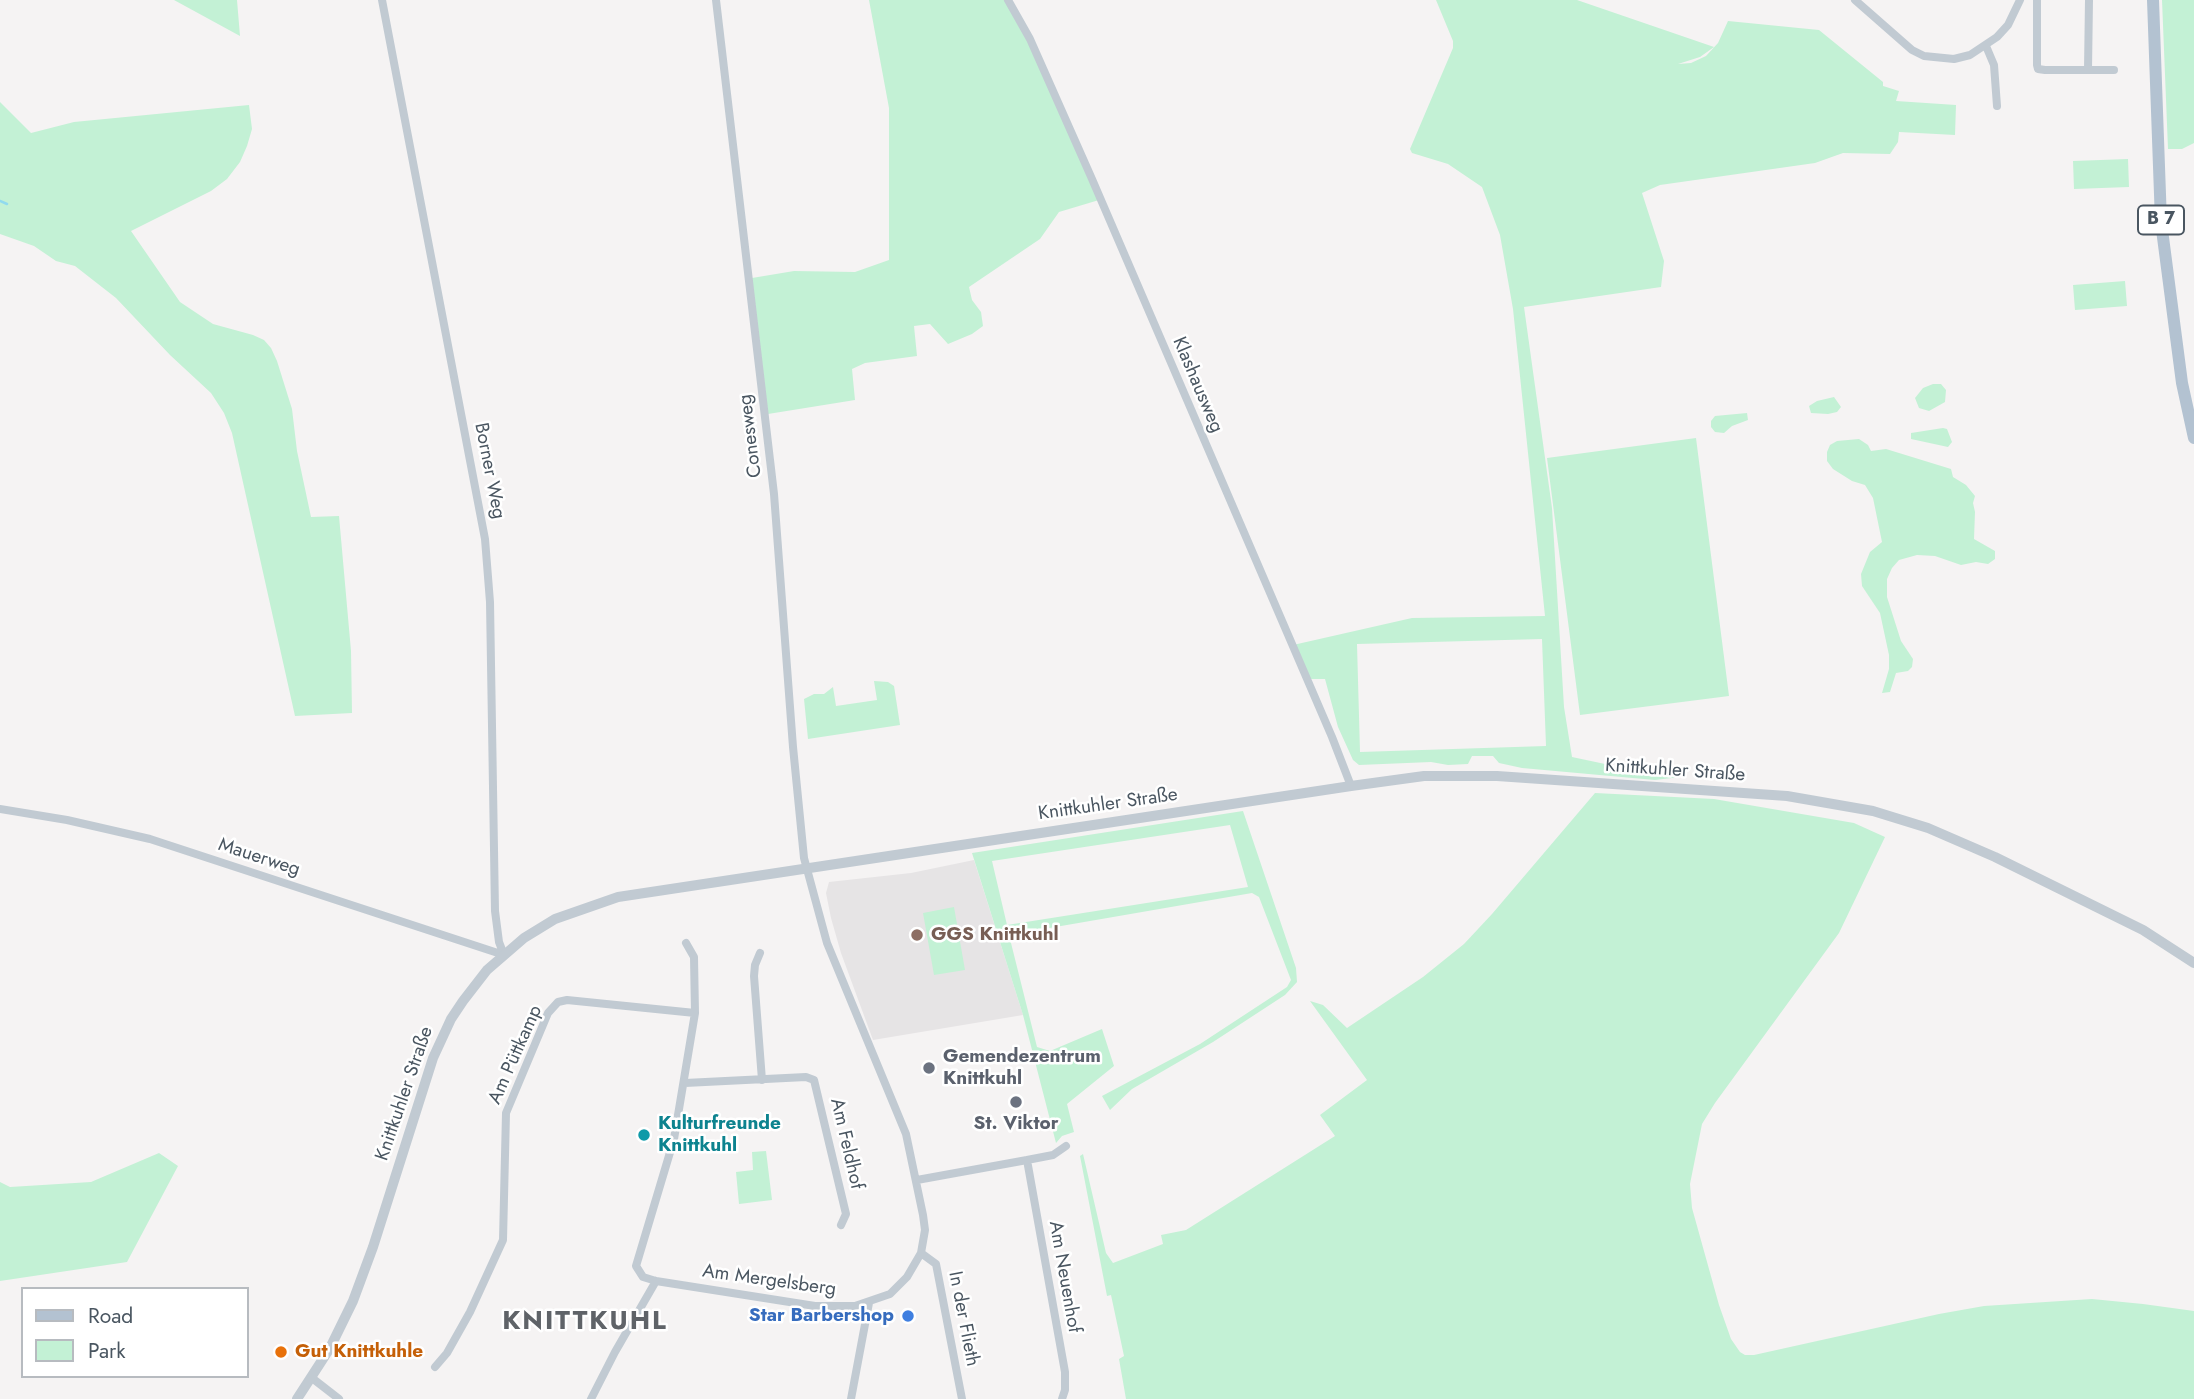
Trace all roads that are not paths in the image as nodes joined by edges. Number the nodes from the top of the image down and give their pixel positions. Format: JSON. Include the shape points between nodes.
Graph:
{"nodes":[{"id":1,"x":382,"y":0,"type":"edge"},
{"id":2,"x":716,"y":0,"type":"edge"},
{"id":3,"x":1008,"y":0,"type":"edge"},
{"id":4,"x":1855,"y":0,"type":"edge"},
{"id":5,"x":2020,"y":0,"type":"edge"},
{"id":6,"x":2037,"y":0,"type":"edge"},
{"id":7,"x":2089,"y":0,"type":"edge"},
{"id":8,"x":2152,"y":0,"type":"edge"},
{"id":9,"x":1986,"y":46,"type":"junction"},
{"id":10,"x":2088,"y":70,"type":"junction"},
{"id":11,"x":2114,"y":71,"type":"dead end"},
{"id":12,"x":1997,"y":106,"type":"dead end"},
{"id":13,"x":2194,"y":438,"type":"edge"},
{"id":14,"x":1351,"y":786,"type":"junction"},
{"id":15,"x":0,"y":809,"type":"edge"},
{"id":16,"x":806,"y":870,"type":"junction"},
{"id":17,"x":685,"y":943,"type":"dead end"},
{"id":18,"x":760,"y":953,"type":"dead end"},
{"id":19,"x":504,"y":955,"type":"junction"},
{"id":20,"x":2194,"y":964,"type":"edge"},
{"id":21,"x":695,"y":1013,"type":"junction"},
{"id":22,"x":762,"y":1080,"type":"junction"},
{"id":23,"x":685,"y":1083,"type":"junction"},
{"id":24,"x":1066,"y":1146,"type":"dead end"},
{"id":25,"x":1027,"y":1160,"type":"junction"},
{"id":26,"x":917,"y":1180,"type":"junction"},
{"id":27,"x":841,"y":1225,"type":"dead end"},
{"id":28,"x":921,"y":1253,"type":"junction"},
{"id":29,"x":656,"y":1281,"type":"junction"},
{"id":30,"x":869,"y":1303,"type":"junction"},
{"id":31,"x":435,"y":1367,"type":"dead end"},
{"id":32,"x":312,"y":1378,"type":"junction"},
{"id":33,"x":296,"y":1399,"type":"edge"},
{"id":34,"x":339,"y":1399,"type":"edge"},
{"id":35,"x":592,"y":1399,"type":"edge"},
{"id":36,"x":851,"y":1399,"type":"edge"},
{"id":37,"x":962,"y":1399,"type":"edge"},
{"id":38,"x":1062,"y":1399,"type":"edge"}],
"edges":[{"from":1,"to":19,"type":"street","name":"Borner Weg","via":[[485,539],[495,911]]},
{"from":2,"to":16,"type":"street","name":"Conesweg","via":[[774,494]]},
{"from":3,"to":14,"type":"street","name":"Klashausweg","via":[[1092,179]]},
{"from":4,"to":9,"type":"street","via":[[1924,56],[1954,59]]},
{"from":5,"to":9,"type":"street","via":[[2008,25]]},
{"from":6,"to":10,"type":"street","via":[[2038,69]]},
{"from":7,"to":10,"type":"street"},
{"from":8,"to":13,"type":"main road","number":"B 7","via":[[2161,222],[2182,383]]},
{"from":9,"to":12,"type":"street","via":[[1994,65]]},
{"from":10,"to":11,"type":"street"},
{"from":14,"to":16,"type":"street","name":"Knittkuhler Straße"},
{"from":14,"to":20,"type":"street","name":"Knittkuhler Straße","via":[[1423,776],[1497,776],[1843,804],[1959,840],[2143,930]]},
{"from":15,"to":19,"type":"street","name":"Mauerweg","via":[[150,839]]},
{"from":16,"to":19,"type":"street","name":"Knittkuhler Straße","via":[[618,897],[555,919]]},
{"from":16,"to":26,"type":"street","name":"Am Mergelsberg","via":[[827,943],[906,1134]]},
{"from":17,"to":21,"type":"street","via":[[694,957]]},
{"from":18,"to":22,"type":"street","via":[[754,976]]},
{"from":19,"to":32,"type":"street","name":"Knittkuhler Straße","via":[[463,1001],[442,1038],[362,1280]]},
{"from":21,"to":23,"type":"street"},
{"from":21,"to":31,"type":"street","name":"Am Püttkamp","via":[[567,1000],[551,1009],[506,1113],[503,1240],[470,1312]]},
{"from":22,"to":23,"type":"street","name":"Am Feldhof"},
{"from":22,"to":27,"type":"street","name":"Am Feldhof","via":[[814,1080],[846,1214]]},
{"from":23,"to":29,"type":"street","via":[[672,1148],[636,1266],[643,1277]]},
{"from":24,"to":25,"type":"street","via":[[1053,1155]]},
{"from":25,"to":26,"type":"street"},
{"from":25,"to":38,"type":"street","name":"Am Neuenhof","via":[[1065,1372]]},
{"from":26,"to":28,"type":"street","name":"Am Mergelsberg","via":[[925,1230]]},
{"from":28,"to":30,"type":"street","name":"Am Mergelsberg","via":[[900,1285]]},
{"from":28,"to":37,"type":"street","name":"In der Flieth","via":[[936,1264]]},
{"from":29,"to":30,"type":"street","name":"Am Mergelsberg","via":[[815,1306]]},
{"from":29,"to":35,"type":"street"},
{"from":30,"to":36,"type":"street"},
{"from":32,"to":33,"type":"street","name":"Knittkuhler Straße"},
{"from":32,"to":34,"type":"street"}]}
